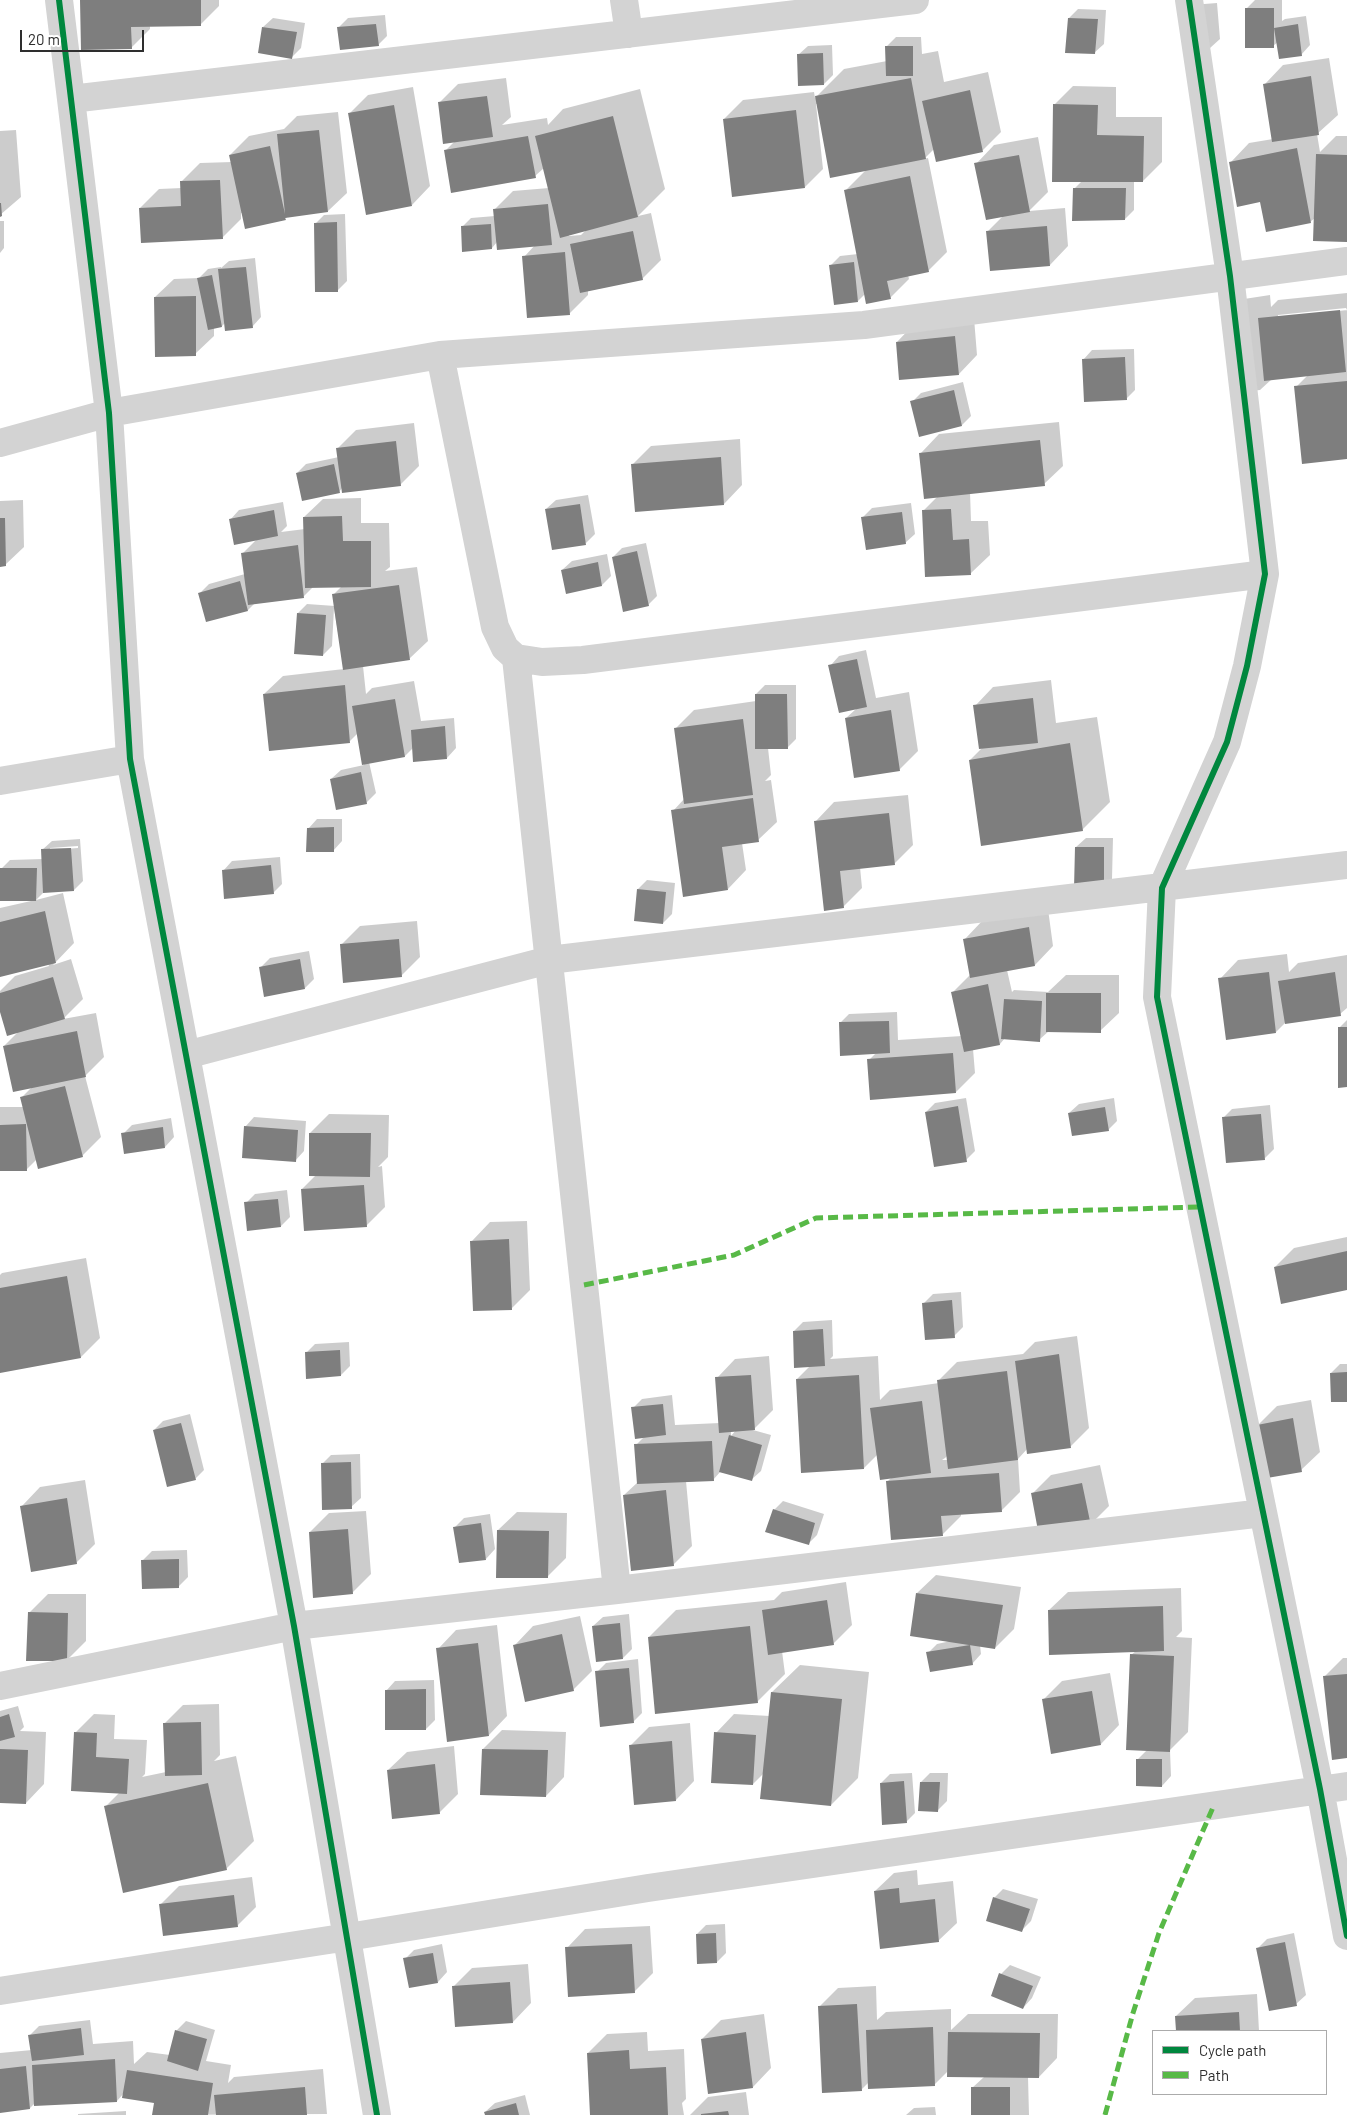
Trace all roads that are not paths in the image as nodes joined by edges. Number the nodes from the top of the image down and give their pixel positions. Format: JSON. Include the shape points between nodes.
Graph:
{"nodes":[{"id":1,"x":59,"y":0,"type":"edge"},
{"id":2,"x":624,"y":0,"type":"edge"},
{"id":3,"x":915,"y":0,"type":"edge"},
{"id":4,"x":1189,"y":0,"type":"edge"},
{"id":5,"x":629,"y":34,"type":"junction"},
{"id":6,"x":71,"y":99,"type":"junction"},
{"id":7,"x":1347,"y":261,"type":"edge"},
{"id":8,"x":1230,"y":276,"type":"junction"},
{"id":9,"x":440,"y":355,"type":"junction"},
{"id":10,"x":109,"y":413,"type":"junction"},
{"id":11,"x":0,"y":443,"type":"edge"},
{"id":12,"x":1265,"y":574,"type":"junction"},
{"id":13,"x":516,"y":658,"type":"junction"},
{"id":14,"x":130,"y":759,"type":"junction"},
{"id":15,"x":0,"y":781,"type":"edge"},
{"id":16,"x":1347,"y":865,"type":"edge"},
{"id":17,"x":1162,"y":888,"type":"junction"},
{"id":18,"x":549,"y":960,"type":"junction"},
{"id":19,"x":186,"y":1055,"type":"junction"},
{"id":20,"x":1263,"y":1513,"type":"junction"},
{"id":21,"x":617,"y":1590,"type":"junction"},
{"id":22,"x":294,"y":1626,"type":"junction"},
{"id":23,"x":0,"y":1686,"type":"edge"},
{"id":24,"x":1347,"y":1786,"type":"edge"},
{"id":25,"x":1320,"y":1789,"type":"junction"},
{"id":26,"x":1347,"y":1936,"type":"edge"},
{"id":27,"x":348,"y":1937,"type":"junction"},
{"id":28,"x":0,"y":1991,"type":"edge"},
{"id":29,"x":377,"y":2115,"type":"edge"}],
"edges":[{"from":1,"to":6,"type":"street"},
{"from":2,"to":5,"type":"street"},
{"from":3,"to":5,"type":"street"},
{"from":4,"to":8,"type":"street"},
{"from":5,"to":6,"type":"street"},
{"from":6,"to":10,"type":"street"},
{"from":7,"to":8,"type":"street"},
{"from":8,"to":9,"type":"street","via":[[864,325]]},
{"from":8,"to":12,"type":"street"},
{"from":9,"to":10,"type":"street"},
{"from":9,"to":13,"type":"street","via":[[495,627],[505,648]]},
{"from":10,"to":11,"type":"street"},
{"from":10,"to":14,"type":"street"},
{"from":12,"to":13,"type":"street","via":[[584,660],[542,662]]},
{"from":12,"to":17,"type":"street","via":[[1247,666],[1227,742]]},
{"from":13,"to":18,"type":"street"},
{"from":14,"to":15,"type":"street"},
{"from":14,"to":19,"type":"street"},
{"from":16,"to":17,"type":"street"},
{"from":17,"to":18,"type":"street"},
{"from":17,"to":20,"type":"street","via":[[1157,997]]},
{"from":18,"to":19,"type":"street"},
{"from":18,"to":21,"type":"street"},
{"from":19,"to":22,"type":"street"},
{"from":20,"to":21,"type":"street"},
{"from":20,"to":25,"type":"street"},
{"from":21,"to":22,"type":"street"},
{"from":22,"to":23,"type":"street"},
{"from":22,"to":27,"type":"street"},
{"from":24,"to":25,"type":"street"},
{"from":25,"to":26,"type":"street"},
{"from":25,"to":27,"type":"street","via":[[648,1888]]},
{"from":27,"to":28,"type":"street"},
{"from":27,"to":29,"type":"street"}]}
